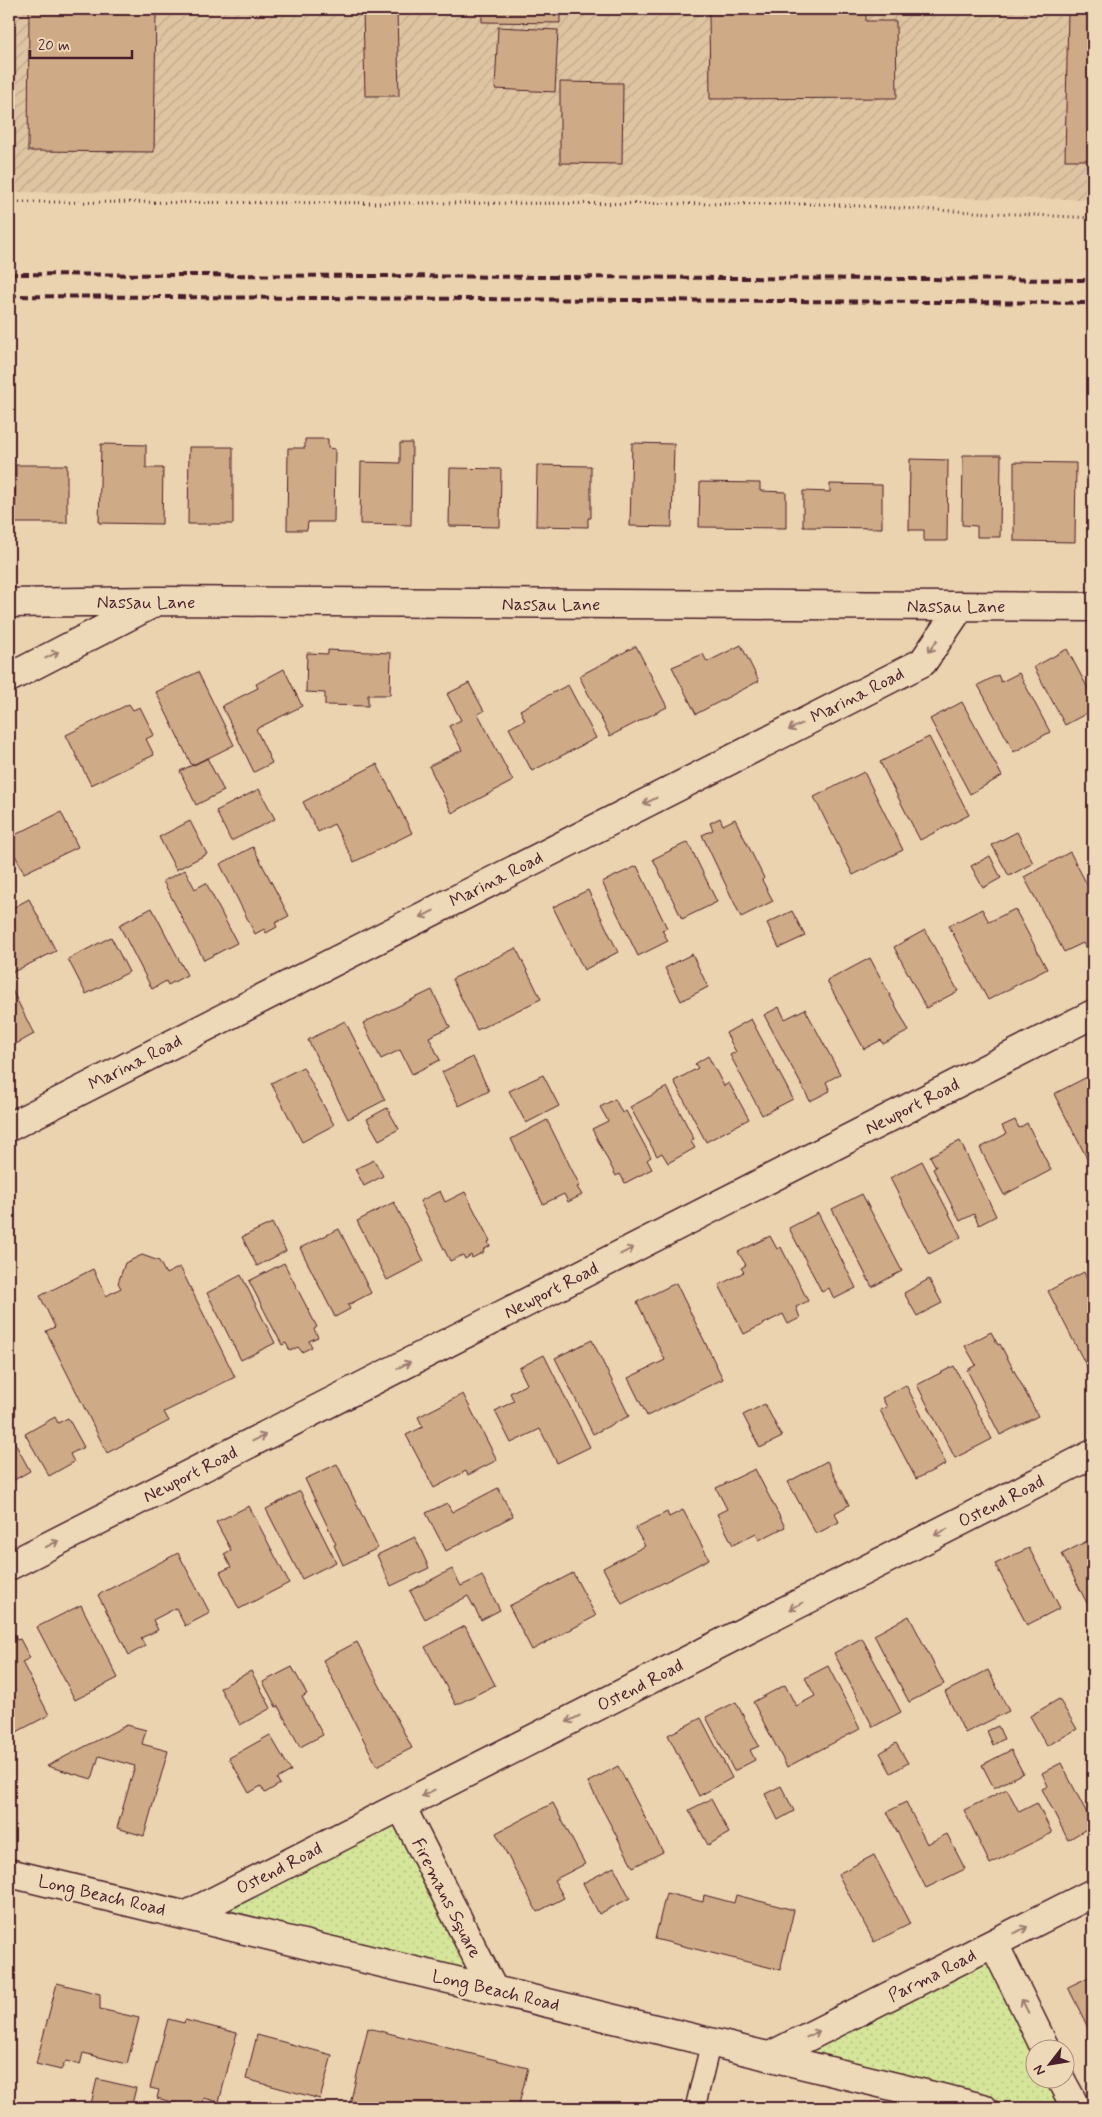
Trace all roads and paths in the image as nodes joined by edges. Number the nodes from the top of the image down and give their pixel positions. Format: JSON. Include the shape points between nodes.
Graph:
{"nodes":[{"id":1,"x":9,"y":202,"type":"edge"},
{"id":2,"x":1093,"y":218,"type":"edge"},
{"id":3,"x":158,"y":601,"type":"junction"},
{"id":4,"x":9,"y":603,"type":"edge"},
{"id":5,"x":961,"y":606,"type":"junction"},
{"id":6,"x":1093,"y":607,"type":"edge"},
{"id":7,"x":9,"y":678,"type":"edge"},
{"id":8,"x":1093,"y":1014,"type":"edge"},
{"id":9,"x":9,"y":1126,"type":"edge"},
{"id":10,"x":1093,"y":1454,"type":"edge"},
{"id":11,"x":9,"y":1566,"type":"edge"},
{"id":12,"x":401,"y":1806,"type":"junction"},
{"id":13,"x":9,"y":1873,"type":"edge"},
{"id":14,"x":1093,"y":1893,"type":"edge"},
{"id":15,"x":187,"y":1915,"type":"junction"},
{"id":16,"x":994,"y":1944,"type":"junction"},
{"id":17,"x":494,"y":1989,"type":"junction"},
{"id":18,"x":1041,"y":2040,"type":"edge"},
{"id":19,"x":711,"y":2042,"type":"junction"},
{"id":20,"x":770,"y":2056,"type":"junction"},
{"id":21,"x":1067,"y":2090,"type":"edge"},
{"id":22,"x":695,"y":2108,"type":"edge"},
{"id":23,"x":983,"y":2108,"type":"edge"},
{"id":24,"x":1076,"y":2108,"type":"edge"}],
"edges":[{"from":1,"to":2,"type":"path","via":[[819,204]]},
{"from":3,"to":4,"type":"street","name":"Nassau Lane"},
{"from":3,"to":5,"type":"street","name":"Nassau Lane"},
{"from":7,"to":3,"type":"street","one_way":true},
{"from":5,"to":6,"type":"street","name":"Nassau Lane"},
{"from":5,"to":9,"type":"street","name":"Marina Road","one_way":true,"via":[[923,662]]},
{"from":11,"to":8,"type":"street","name":"Newport Road","one_way":true},
{"from":10,"to":12,"type":"street","name":"Ostend Road","one_way":true},
{"from":12,"to":15,"type":"street","name":"Ostend Road"},
{"from":12,"to":17,"type":"street","name":"Firemans Square"},
{"from":13,"to":15,"type":"street","name":"Long Beach Road"},
{"from":16,"to":14,"type":"street","name":"Parma Road","one_way":true},
{"from":15,"to":17,"type":"street","name":"Long Beach Road"},
{"from":18,"to":16,"type":"street","one_way":true},
{"from":20,"to":16,"type":"street","name":"Parma Road","one_way":true},
{"from":17,"to":19,"type":"street","name":"Long Beach Road"},
{"from":19,"to":20,"type":"street","name":"Long Beach Road"},
{"from":19,"to":22,"type":"lane"},
{"from":20,"to":23,"type":"street","name":"Long Beach Road"},
{"from":21,"to":24,"type":"street"}]}
